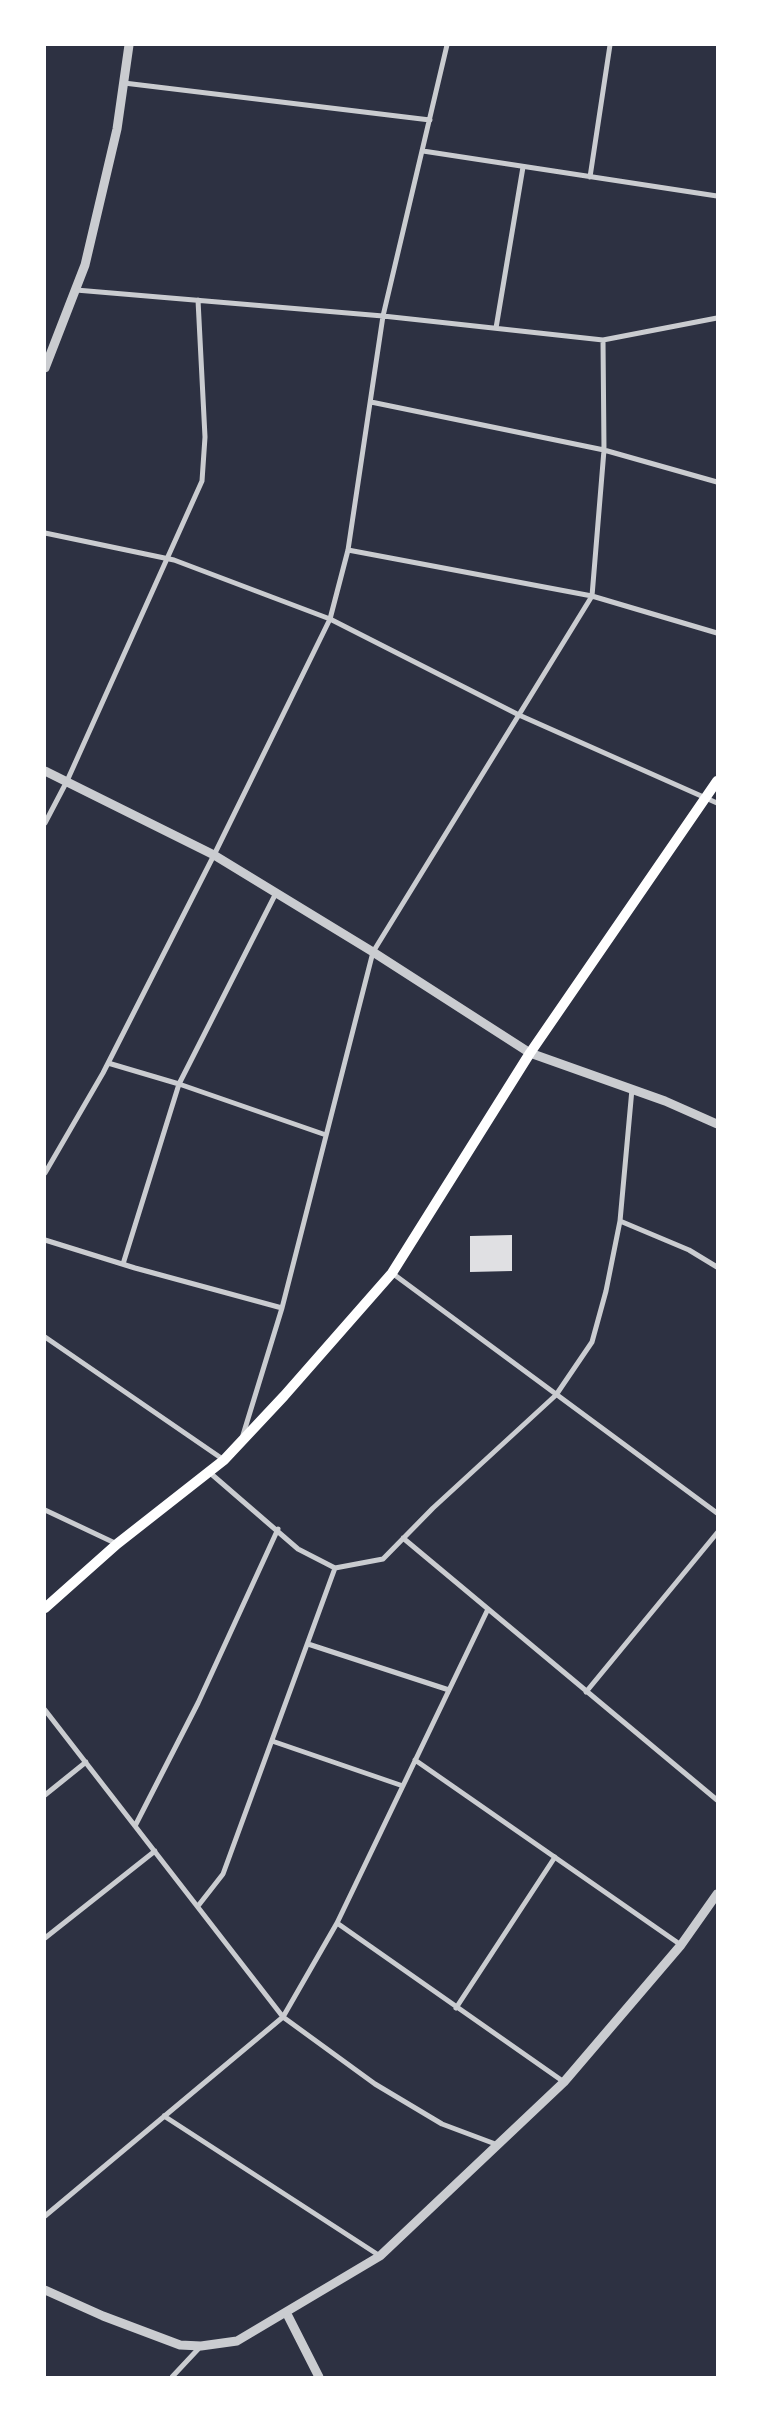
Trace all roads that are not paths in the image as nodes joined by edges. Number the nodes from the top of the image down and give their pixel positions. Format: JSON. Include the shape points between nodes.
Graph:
{"nodes":[{"id":1,"x":129,"y":45,"type":"edge"},
{"id":2,"x":447,"y":45,"type":"edge"},
{"id":3,"x":610,"y":45,"type":"edge"},
{"id":4,"x":124,"y":83,"type":"junction"},
{"id":5,"x":430,"y":120,"type":"junction"},
{"id":6,"x":422,"y":151,"type":"junction"},
{"id":7,"x":523,"y":167,"type":"junction"},
{"id":8,"x":590,"y":177,"type":"junction"},
{"id":9,"x":717,"y":196,"type":"edge"},
{"id":10,"x":76,"y":290,"type":"junction"},
{"id":11,"x":198,"y":300,"type":"junction"},
{"id":12,"x":383,"y":316,"type":"junction"},
{"id":13,"x":717,"y":318,"type":"edge"},
{"id":14,"x":496,"y":328,"type":"junction"},
{"id":15,"x":603,"y":340,"type":"junction"},
{"id":16,"x":45,"y":368,"type":"edge"},
{"id":17,"x":371,"y":402,"type":"junction"},
{"id":18,"x":604,"y":450,"type":"junction"},
{"id":19,"x":717,"y":482,"type":"edge"},
{"id":20,"x":45,"y":533,"type":"edge"},
{"id":21,"x":348,"y":550,"type":"junction"},
{"id":22,"x":167,"y":559,"type":"junction"},
{"id":23,"x":592,"y":596,"type":"junction"},
{"id":24,"x":330,"y":619,"type":"junction"},
{"id":25,"x":717,"y":633,"type":"edge"},
{"id":26,"x":519,"y":715,"type":"junction"},
{"id":27,"x":45,"y":771,"type":"edge"},
{"id":28,"x":67,"y":781,"type":"junction"},
{"id":29,"x":717,"y":781,"type":"edge"},
{"id":30,"x":707,"y":798,"type":"junction"},
{"id":31,"x":717,"y":803,"type":"edge"},
{"id":32,"x":45,"y":823,"type":"edge"},
{"id":33,"x":214,"y":855,"type":"junction"},
{"id":34,"x":276,"y":893,"type":"junction"},
{"id":35,"x":373,"y":952,"type":"junction"},
{"id":36,"x":530,"y":1053,"type":"junction"},
{"id":37,"x":108,"y":1063,"type":"junction"},
{"id":38,"x":179,"y":1084,"type":"junction"},
{"id":39,"x":632,"y":1089,"type":"junction"},
{"id":40,"x":717,"y":1124,"type":"edge"},
{"id":41,"x":326,"y":1135,"type":"junction"},
{"id":42,"x":45,"y":1173,"type":"edge"},
{"id":43,"x":620,"y":1221,"type":"junction"},
{"id":44,"x":45,"y":1240,"type":"edge"},
{"id":45,"x":123,"y":1264,"type":"junction"},
{"id":46,"x":717,"y":1267,"type":"edge"},
{"id":47,"x":392,"y":1272,"type":"junction"},
{"id":48,"x":282,"y":1308,"type":"junction"},
{"id":49,"x":45,"y":1337,"type":"edge"},
{"id":50,"x":556,"y":1396,"type":"junction"},
{"id":51,"x":242,"y":1440,"type":"junction"},
{"id":52,"x":224,"y":1460,"type":"junction"},
{"id":53,"x":209,"y":1472,"type":"junction"},
{"id":54,"x":45,"y":1510,"type":"edge"},
{"id":55,"x":717,"y":1513,"type":"edge"},
{"id":56,"x":278,"y":1529,"type":"junction"},
{"id":57,"x":717,"y":1533,"type":"edge"},
{"id":58,"x":403,"y":1538,"type":"junction"},
{"id":59,"x":117,"y":1544,"type":"junction"},
{"id":60,"x":335,"y":1568,"type":"junction"},
{"id":61,"x":45,"y":1608,"type":"edge"},
{"id":62,"x":488,"y":1609,"type":"junction"},
{"id":63,"x":308,"y":1644,"type":"junction"},
{"id":64,"x":449,"y":1690,"type":"junction"},
{"id":65,"x":586,"y":1692,"type":"junction"},
{"id":66,"x":45,"y":1710,"type":"edge"},
{"id":67,"x":272,"y":1741,"type":"junction"},
{"id":68,"x":415,"y":1760,"type":"junction"},
{"id":69,"x":86,"y":1762,"type":"junction"},
{"id":70,"x":403,"y":1786,"type":"junction"},
{"id":71,"x":45,"y":1794,"type":"edge"},
{"id":72,"x":717,"y":1800,"type":"edge"},
{"id":73,"x":136,"y":1826,"type":"junction"},
{"id":74,"x":155,"y":1851,"type":"junction"},
{"id":75,"x":555,"y":1857,"type":"junction"},
{"id":76,"x":717,"y":1894,"type":"edge"},
{"id":77,"x":198,"y":1906,"type":"junction"},
{"id":78,"x":337,"y":1923,"type":"junction"},
{"id":79,"x":45,"y":1938,"type":"edge"},
{"id":80,"x":681,"y":1945,"type":"junction"},
{"id":81,"x":456,"y":2008,"type":"junction"},
{"id":82,"x":282,"y":2017,"type":"junction"},
{"id":83,"x":564,"y":2082,"type":"junction"},
{"id":84,"x":164,"y":2116,"type":"junction"},
{"id":85,"x":498,"y":2145,"type":"junction"},
{"id":86,"x":45,"y":2216,"type":"edge"},
{"id":87,"x":380,"y":2256,"type":"junction"},
{"id":88,"x":45,"y":2290,"type":"edge"},
{"id":89,"x":286,"y":2312,"type":"junction"},
{"id":90,"x":201,"y":2346,"type":"junction"},
{"id":91,"x":172,"y":2377,"type":"edge"},
{"id":92,"x":319,"y":2377,"type":"edge"}],
"edges":[{"from":1,"to":4,"type":"street"},
{"from":2,"to":5,"type":"street"},
{"from":3,"to":8,"type":"street"},
{"from":4,"to":5,"type":"street"},
{"from":4,"to":10,"type":"street","via":[[117,128],[85,265]]},
{"from":5,"to":6,"type":"street"},
{"from":6,"to":7,"type":"street"},
{"from":6,"to":12,"type":"street"},
{"from":7,"to":8,"type":"street"},
{"from":7,"to":14,"type":"street"},
{"from":8,"to":9,"type":"street"},
{"from":10,"to":11,"type":"street"},
{"from":10,"to":16,"type":"street"},
{"from":11,"to":12,"type":"street"},
{"from":11,"to":22,"type":"street","via":[[206,437],[202,481]]},
{"from":12,"to":14,"type":"street"},
{"from":12,"to":17,"type":"street"},
{"from":13,"to":15,"type":"street"},
{"from":14,"to":15,"type":"street"},
{"from":15,"to":18,"type":"street"},
{"from":17,"to":18,"type":"street"},
{"from":17,"to":21,"type":"street"},
{"from":18,"to":19,"type":"street"},
{"from":18,"to":23,"type":"street"},
{"from":20,"to":22,"type":"street"},
{"from":21,"to":23,"type":"street"},
{"from":21,"to":24,"type":"street"},
{"from":22,"to":24,"type":"street"},
{"from":22,"to":28,"type":"street"},
{"from":23,"to":25,"type":"street"},
{"from":23,"to":26,"type":"street"},
{"from":24,"to":26,"type":"street"},
{"from":24,"to":33,"type":"street"},
{"from":26,"to":30,"type":"street"},
{"from":26,"to":35,"type":"street"},
{"from":27,"to":28,"type":"street"},
{"from":28,"to":32,"type":"street"},
{"from":28,"to":33,"type":"street"},
{"from":29,"to":30,"type":"main road"},
{"from":30,"to":31,"type":"street"},
{"from":30,"to":36,"type":"main road"},
{"from":33,"to":34,"type":"street"},
{"from":33,"to":37,"type":"street"},
{"from":34,"to":35,"type":"street"},
{"from":34,"to":38,"type":"street"},
{"from":35,"to":36,"type":"street"},
{"from":35,"to":41,"type":"street"},
{"from":36,"to":39,"type":"street"},
{"from":36,"to":47,"type":"main road"},
{"from":37,"to":38,"type":"street"},
{"from":37,"to":42,"type":"street"},
{"from":38,"to":41,"type":"street"},
{"from":38,"to":45,"type":"street"},
{"from":39,"to":40,"type":"street"},
{"from":39,"to":43,"type":"street"},
{"from":41,"to":48,"type":"street"},
{"from":43,"to":46,"type":"street","via":[[689,1250]]},
{"from":43,"to":50,"type":"street","via":[[592,1342]]},
{"from":44,"to":45,"type":"street"},
{"from":45,"to":48,"type":"street"},
{"from":47,"to":50,"type":"street"},
{"from":47,"to":51,"type":"main road"},
{"from":48,"to":51,"type":"street"},
{"from":49,"to":52,"type":"street"},
{"from":50,"to":55,"type":"street"},
{"from":50,"to":58,"type":"street"},
{"from":51,"to":52,"type":"main road"},
{"from":52,"to":53,"type":"main road"},
{"from":53,"to":56,"type":"street"},
{"from":53,"to":59,"type":"main road"},
{"from":54,"to":59,"type":"street"},
{"from":56,"to":60,"type":"street","via":[[298,1549]]},
{"from":56,"to":73,"type":"street","via":[[198,1703]]},
{"from":57,"to":65,"type":"street"},
{"from":58,"to":60,"type":"street","via":[[383,1559]]},
{"from":58,"to":62,"type":"street"},
{"from":59,"to":61,"type":"main road"},
{"from":60,"to":63,"type":"street"},
{"from":62,"to":64,"type":"street"},
{"from":62,"to":65,"type":"street"},
{"from":63,"to":64,"type":"street"},
{"from":63,"to":67,"type":"street"},
{"from":64,"to":68,"type":"street"},
{"from":65,"to":72,"type":"street"},
{"from":66,"to":69,"type":"street"},
{"from":67,"to":70,"type":"street"},
{"from":67,"to":77,"type":"street","via":[[223,1874]]},
{"from":68,"to":70,"type":"street"},
{"from":68,"to":75,"type":"street"},
{"from":69,"to":71,"type":"street"},
{"from":69,"to":73,"type":"street"},
{"from":70,"to":78,"type":"street"},
{"from":73,"to":74,"type":"street"},
{"from":74,"to":77,"type":"street"},
{"from":74,"to":79,"type":"street"},
{"from":75,"to":80,"type":"street"},
{"from":75,"to":81,"type":"street"},
{"from":76,"to":80,"type":"street"},
{"from":77,"to":82,"type":"street"},
{"from":78,"to":81,"type":"street"},
{"from":78,"to":82,"type":"street"},
{"from":80,"to":83,"type":"street"},
{"from":81,"to":83,"type":"street"},
{"from":82,"to":84,"type":"street"},
{"from":82,"to":85,"type":"street","via":[[375,2084],[442,2124]]},
{"from":83,"to":85,"type":"street"},
{"from":84,"to":86,"type":"street"},
{"from":84,"to":87,"type":"street"},
{"from":85,"to":87,"type":"street"},
{"from":87,"to":89,"type":"street"},
{"from":88,"to":90,"type":"street","via":[[180,2345]]},
{"from":89,"to":90,"type":"street","via":[[237,2341]]},
{"from":89,"to":92,"type":"street"},
{"from":90,"to":91,"type":"street"}]}
